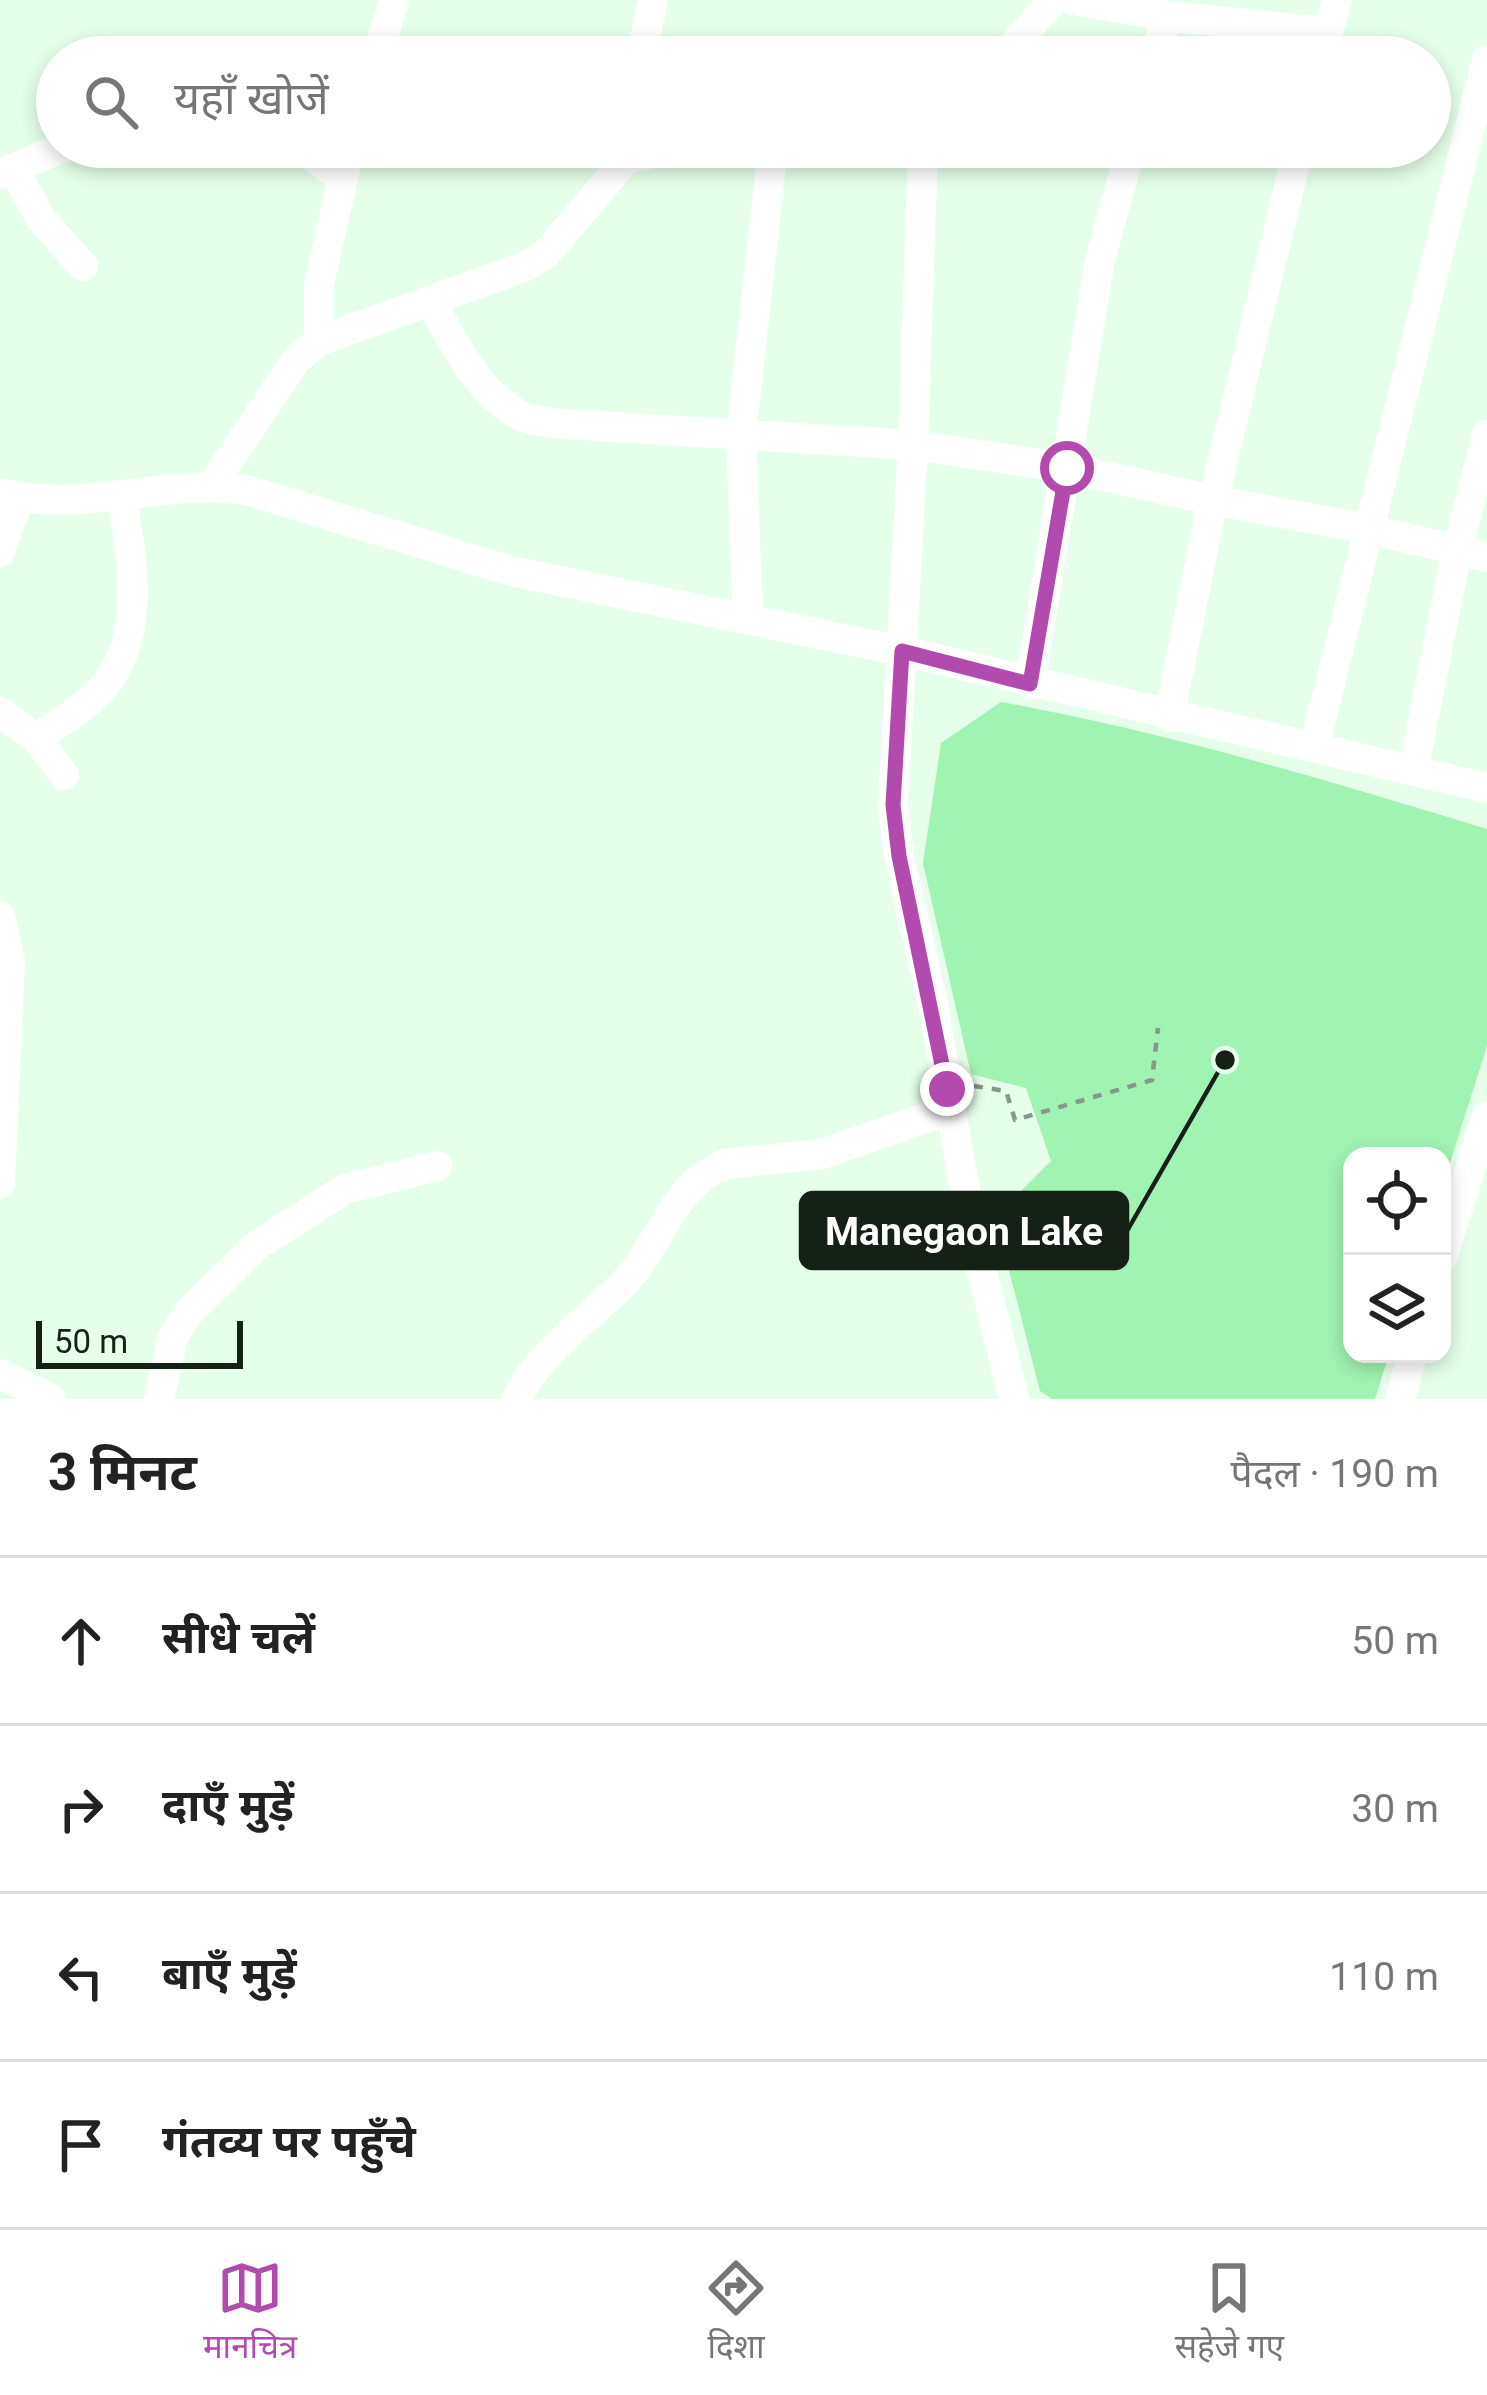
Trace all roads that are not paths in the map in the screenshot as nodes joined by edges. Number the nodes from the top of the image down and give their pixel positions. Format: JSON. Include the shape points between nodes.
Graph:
{"nodes":[{"id":1,"x":394,"y":0,"type":"edge"},
{"id":2,"x":653,"y":0,"type":"edge"},
{"id":3,"x":1053,"y":0,"type":"edge"},
{"id":4,"x":1074,"y":0,"type":"edge"},
{"id":5,"x":1336,"y":0,"type":"edge"},
{"id":6,"x":1166,"y":16,"type":"junction"},
{"id":7,"x":383,"y":36,"type":"edge"},
{"id":8,"x":645,"y":36,"type":"edge"},
{"id":9,"x":1021,"y":36,"type":"edge"},
{"id":10,"x":1161,"y":36,"type":"edge"},
{"id":11,"x":1280,"y":36,"type":"edge"},
{"id":12,"x":1327,"y":36,"type":"edge"},
{"id":13,"x":1487,"y":60,"type":"edge"},
{"id":14,"x":36,"y":159,"type":"edge"},
{"id":15,"x":344,"y":168,"type":"edge"},
{"id":16,"x":611,"y":168,"type":"edge"},
{"id":17,"x":770,"y":168,"type":"edge"},
{"id":18,"x":922,"y":168,"type":"edge"},
{"id":19,"x":1125,"y":168,"type":"edge"},
{"id":20,"x":1294,"y":168,"type":"edge"},
{"id":21,"x":7,"y":172,"type":"edge"},
{"id":22,"x":83,"y":266,"type":"dead end"},
{"id":23,"x":431,"y":302,"type":"junction"},
{"id":24,"x":319,"y":341,"type":"junction"},
{"id":25,"x":1487,"y":435,"type":"edge"},
{"id":26,"x":741,"y":436,"type":"junction"},
{"id":27,"x":913,"y":445,"type":"junction"},
{"id":28,"x":1067,"y":468,"type":"junction"},
{"id":29,"x":212,"y":485,"type":"junction"},
{"id":30,"x":10,"y":495,"type":"edge"},
{"id":31,"x":121,"y":498,"type":"junction"},
{"id":32,"x":1213,"y":500,"type":"junction"},
{"id":33,"x":1368,"y":529,"type":"junction"},
{"id":34,"x":0,"y":552,"type":"edge"},
{"id":35,"x":1472,"y":554,"type":"edge"},
{"id":36,"x":748,"y":618,"type":"junction"},
{"id":37,"x":902,"y":651,"type":"junction"},
{"id":38,"x":1030,"y":684,"type":"junction"},
{"id":39,"x":0,"y":712,"type":"edge"},
{"id":40,"x":1169,"y":717,"type":"junction"},
{"id":41,"x":37,"y":739,"type":"junction"},
{"id":42,"x":1314,"y":747,"type":"junction"},
{"id":43,"x":1414,"y":771,"type":"junction"},
{"id":44,"x":64,"y":775,"type":"dead end"},
{"id":45,"x":1487,"y":788,"type":"edge"},
{"id":46,"x":0,"y":916,"type":"edge"},
{"id":47,"x":5,"y":952,"type":"edge"},
{"id":48,"x":960,"y":1097,"type":"junction"},
{"id":49,"x":1487,"y":1116,"type":"edge"},
{"id":50,"x":437,"y":1166,"type":"dead end"},
{"id":51,"x":0,"y":1183,"type":"edge"},
{"id":52,"x":1443,"y":1255,"type":"edge"},
{"id":53,"x":1410,"y":1363,"type":"edge"},
{"id":54,"x":0,"y":1374,"type":"edge"},
{"id":55,"x":51,"y":1399,"type":"edge"},
{"id":56,"x":159,"y":1399,"type":"edge"},
{"id":57,"x":516,"y":1399,"type":"edge"},
{"id":58,"x":1014,"y":1399,"type":"edge"},
{"id":59,"x":1400,"y":1399,"type":"edge"}],
"edges":[{"from":1,"to":7,"type":"street"},
{"from":2,"to":8,"type":"street"},
{"from":3,"to":9,"type":"street"},
{"from":4,"to":6,"type":"street"},
{"from":5,"to":12,"type":"street"},
{"from":6,"to":10,"type":"street"},
{"from":6,"to":11,"type":"street"},
{"from":13,"to":33,"type":"street"},
{"from":14,"to":21,"type":"street"},
{"from":15,"to":24,"type":"street","via":[[319,284]]},
{"from":16,"to":23,"type":"street","via":[[546,254]]},
{"from":17,"to":26,"type":"street"},
{"from":18,"to":27,"type":"street"},
{"from":19,"to":28,"type":"street","via":[[1100,260]]},
{"from":20,"to":32,"type":"street"},
{"from":21,"to":22,"type":"street"},
{"from":23,"to":24,"type":"street"},
{"from":23,"to":26,"type":"street","via":[[470,368],[522,417]]},
{"from":24,"to":29,"type":"street","via":[[296,360]]},
{"from":25,"to":35,"type":"street"},
{"from":26,"to":27,"type":"street"},
{"from":26,"to":36,"type":"street"},
{"from":27,"to":28,"type":"street"},
{"from":27,"to":37,"type":"street"},
{"from":28,"to":32,"type":"street"},
{"from":28,"to":38,"type":"street"},
{"from":29,"to":31,"type":"street"},
{"from":29,"to":36,"type":"street","via":[[512,571]]},
{"from":30,"to":31,"type":"street"},
{"from":30,"to":34,"type":"street"},
{"from":31,"to":41,"type":"street","via":[[135,568],[118,662],[96,696]]},
{"from":32,"to":33,"type":"street"},
{"from":32,"to":40,"type":"street"},
{"from":33,"to":35,"type":"street"},
{"from":33,"to":42,"type":"street"},
{"from":35,"to":43,"type":"street"},
{"from":36,"to":37,"type":"street"},
{"from":37,"to":38,"type":"street"},
{"from":37,"to":48,"type":"street","via":[[895,822]]},
{"from":38,"to":40,"type":"street"},
{"from":39,"to":41,"type":"street"},
{"from":40,"to":42,"type":"street"},
{"from":41,"to":44,"type":"street"},
{"from":42,"to":43,"type":"street"},
{"from":43,"to":45,"type":"street"},
{"from":46,"to":47,"type":"street"},
{"from":47,"to":51,"type":"street"},
{"from":48,"to":57,"type":"street","via":[[822,1154],[711,1170],[663,1220],[625,1282],[552,1346]]},
{"from":48,"to":58,"type":"street","via":[[972,1232]]},
{"from":49,"to":52,"type":"street"},
{"from":50,"to":56,"type":"street","via":[[345,1189],[256,1246],[188,1313],[173,1337]]},
{"from":53,"to":59,"type":"street"},
{"from":54,"to":55,"type":"street"}]}
